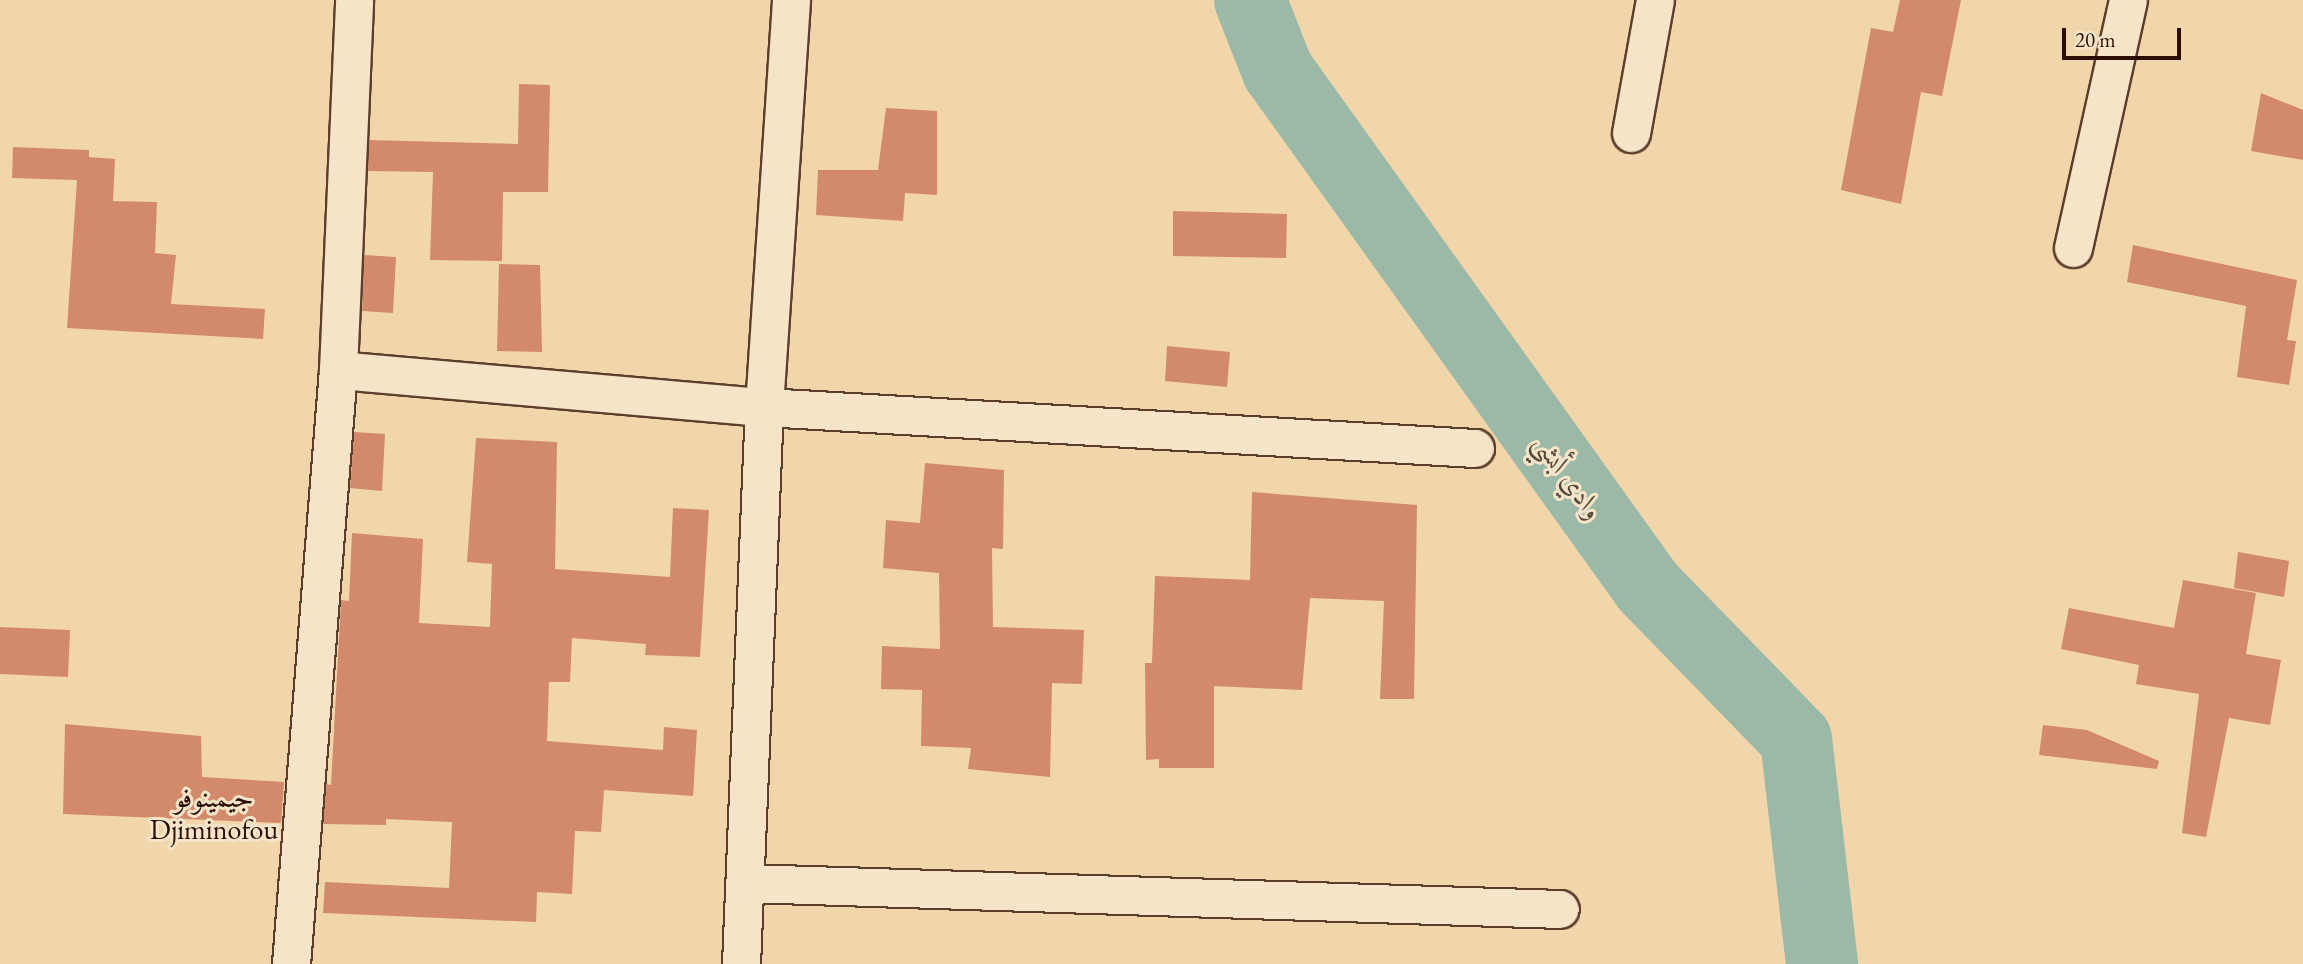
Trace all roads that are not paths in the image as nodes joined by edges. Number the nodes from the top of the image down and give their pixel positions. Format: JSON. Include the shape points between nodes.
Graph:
{"nodes":[{"id":1,"x":354,"y":0,"type":"edge"},
{"id":2,"x":791,"y":0,"type":"edge"},
{"id":3,"x":1655,"y":0,"type":"edge"},
{"id":4,"x":2128,"y":0,"type":"edge"},
{"id":5,"x":1631,"y":133,"type":"dead end"},
{"id":6,"x":2073,"y":248,"type":"dead end"},
{"id":7,"x":338,"y":370,"type":"junction"},
{"id":8,"x":764,"y":407,"type":"junction"},
{"id":9,"x":1475,"y":448,"type":"dead end"},
{"id":10,"x":747,"y":883,"type":"junction"},
{"id":11,"x":1560,"y":909,"type":"dead end"},
{"id":12,"x":291,"y":964,"type":"edge"},
{"id":13,"x":741,"y":964,"type":"edge"}],
"edges":[{"from":1,"to":7,"type":"street"},
{"from":2,"to":8,"type":"street"},
{"from":3,"to":5,"type":"street"},
{"from":4,"to":6,"type":"street"},
{"from":7,"to":8,"type":"street"},
{"from":7,"to":12,"type":"street"},
{"from":8,"to":9,"type":"street"},
{"from":8,"to":10,"type":"street"},
{"from":10,"to":11,"type":"street"},
{"from":10,"to":13,"type":"street"}]}
